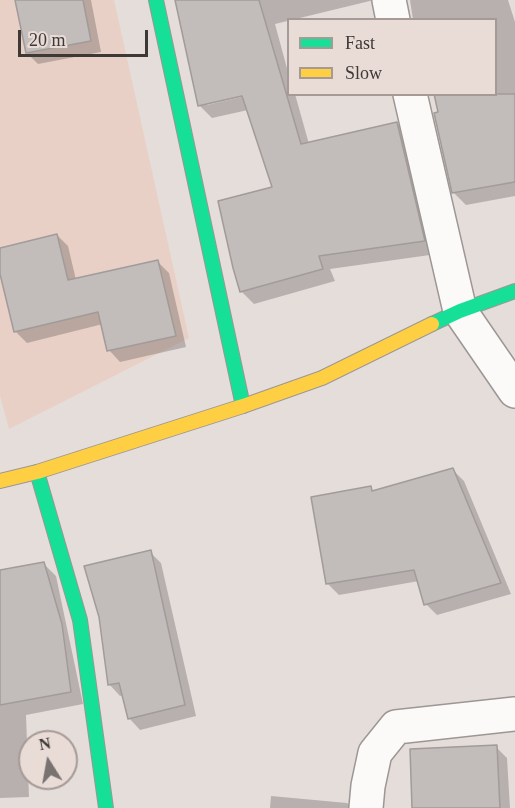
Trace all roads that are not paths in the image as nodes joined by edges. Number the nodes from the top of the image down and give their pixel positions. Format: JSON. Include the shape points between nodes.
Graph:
{"nodes":[{"id":1,"x":156,"y":0,"type":"edge"},
{"id":2,"x":389,"y":0,"type":"edge"},
{"id":3,"x":393,"y":18,"type":"edge"},
{"id":4,"x":410,"y":96,"type":"edge"},
{"id":5,"x":515,"y":291,"type":"edge"},
{"id":6,"x":460,"y":311,"type":"junction"},
{"id":7,"x":515,"y":391,"type":"edge"},
{"id":8,"x":243,"y":406,"type":"junction"},
{"id":9,"x":37,"y":472,"type":"junction"},
{"id":10,"x":0,"y":481,"type":"edge"},
{"id":11,"x":515,"y":714,"type":"edge"},
{"id":12,"x":106,"y":808,"type":"edge"},
{"id":13,"x":366,"y":808,"type":"edge"}],
"edges":[{"from":1,"to":8,"type":"street"},
{"from":2,"to":3,"type":"street"},
{"from":4,"to":6,"type":"street"},
{"from":5,"to":6,"type":"street"},
{"from":6,"to":7,"type":"street"},
{"from":6,"to":8,"type":"street","via":[[322,378]]},
{"from":8,"to":9,"type":"street"},
{"from":9,"to":10,"type":"street"},
{"from":9,"to":12,"type":"street","via":[[80,620]]},
{"from":11,"to":13,"type":"street","via":[[396,727],[375,753]]}]}
